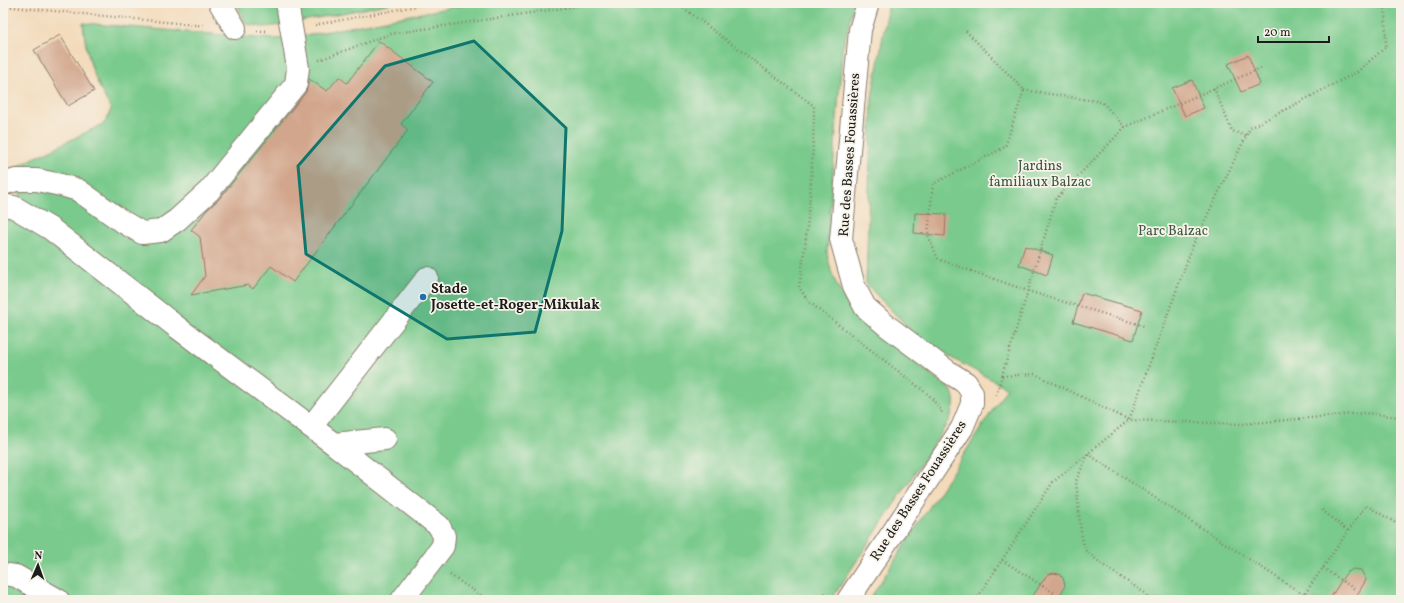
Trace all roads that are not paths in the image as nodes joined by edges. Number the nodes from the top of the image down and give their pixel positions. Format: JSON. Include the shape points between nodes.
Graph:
{"nodes":[{"id":1,"x":220,"y":3,"type":"edge"},
{"id":2,"x":287,"y":3,"type":"edge"},
{"id":3,"x":868,"y":3,"type":"edge"},
{"id":4,"x":235,"y":28,"type":"dead end"},
{"id":5,"x":3,"y":184,"type":"edge"},
{"id":6,"x":3,"y":205,"type":"edge"},
{"id":7,"x":427,"y":278,"type":"dead end"},
{"id":8,"x":311,"y":427,"type":"junction"},
{"id":9,"x":385,"y":439,"type":"dead end"},
{"id":10,"x":334,"y":444,"type":"junction"},
{"id":11,"x":3,"y":574,"type":"edge"},
{"id":12,"x":58,"y":600,"type":"edge"},
{"id":13,"x":402,"y":600,"type":"edge"},
{"id":14,"x":848,"y":600,"type":"edge"}],
"edges":[{"from":1,"to":4,"type":"street"},
{"from":2,"to":5,"type":"street","via":[[298,68],[296,84],[209,191],[161,231],[142,233],[78,190],[61,184],[37,180],[16,180]]},
{"from":3,"to":14,"type":"street","name":"Rue des Basses Fouassières","via":[[860,30],[841,239],[854,286],[865,307],[966,383],[972,393],[972,404],[962,428]]},
{"from":6,"to":8,"type":"street","via":[[14,207],[51,230]]},
{"from":7,"to":8,"type":"street"},
{"from":8,"to":10,"type":"street"},
{"from":9,"to":10,"type":"street"},
{"from":10,"to":13,"type":"street","via":[[439,526],[444,536],[443,546]]},
{"from":11,"to":12,"type":"street","via":[[16,576]]}]}
